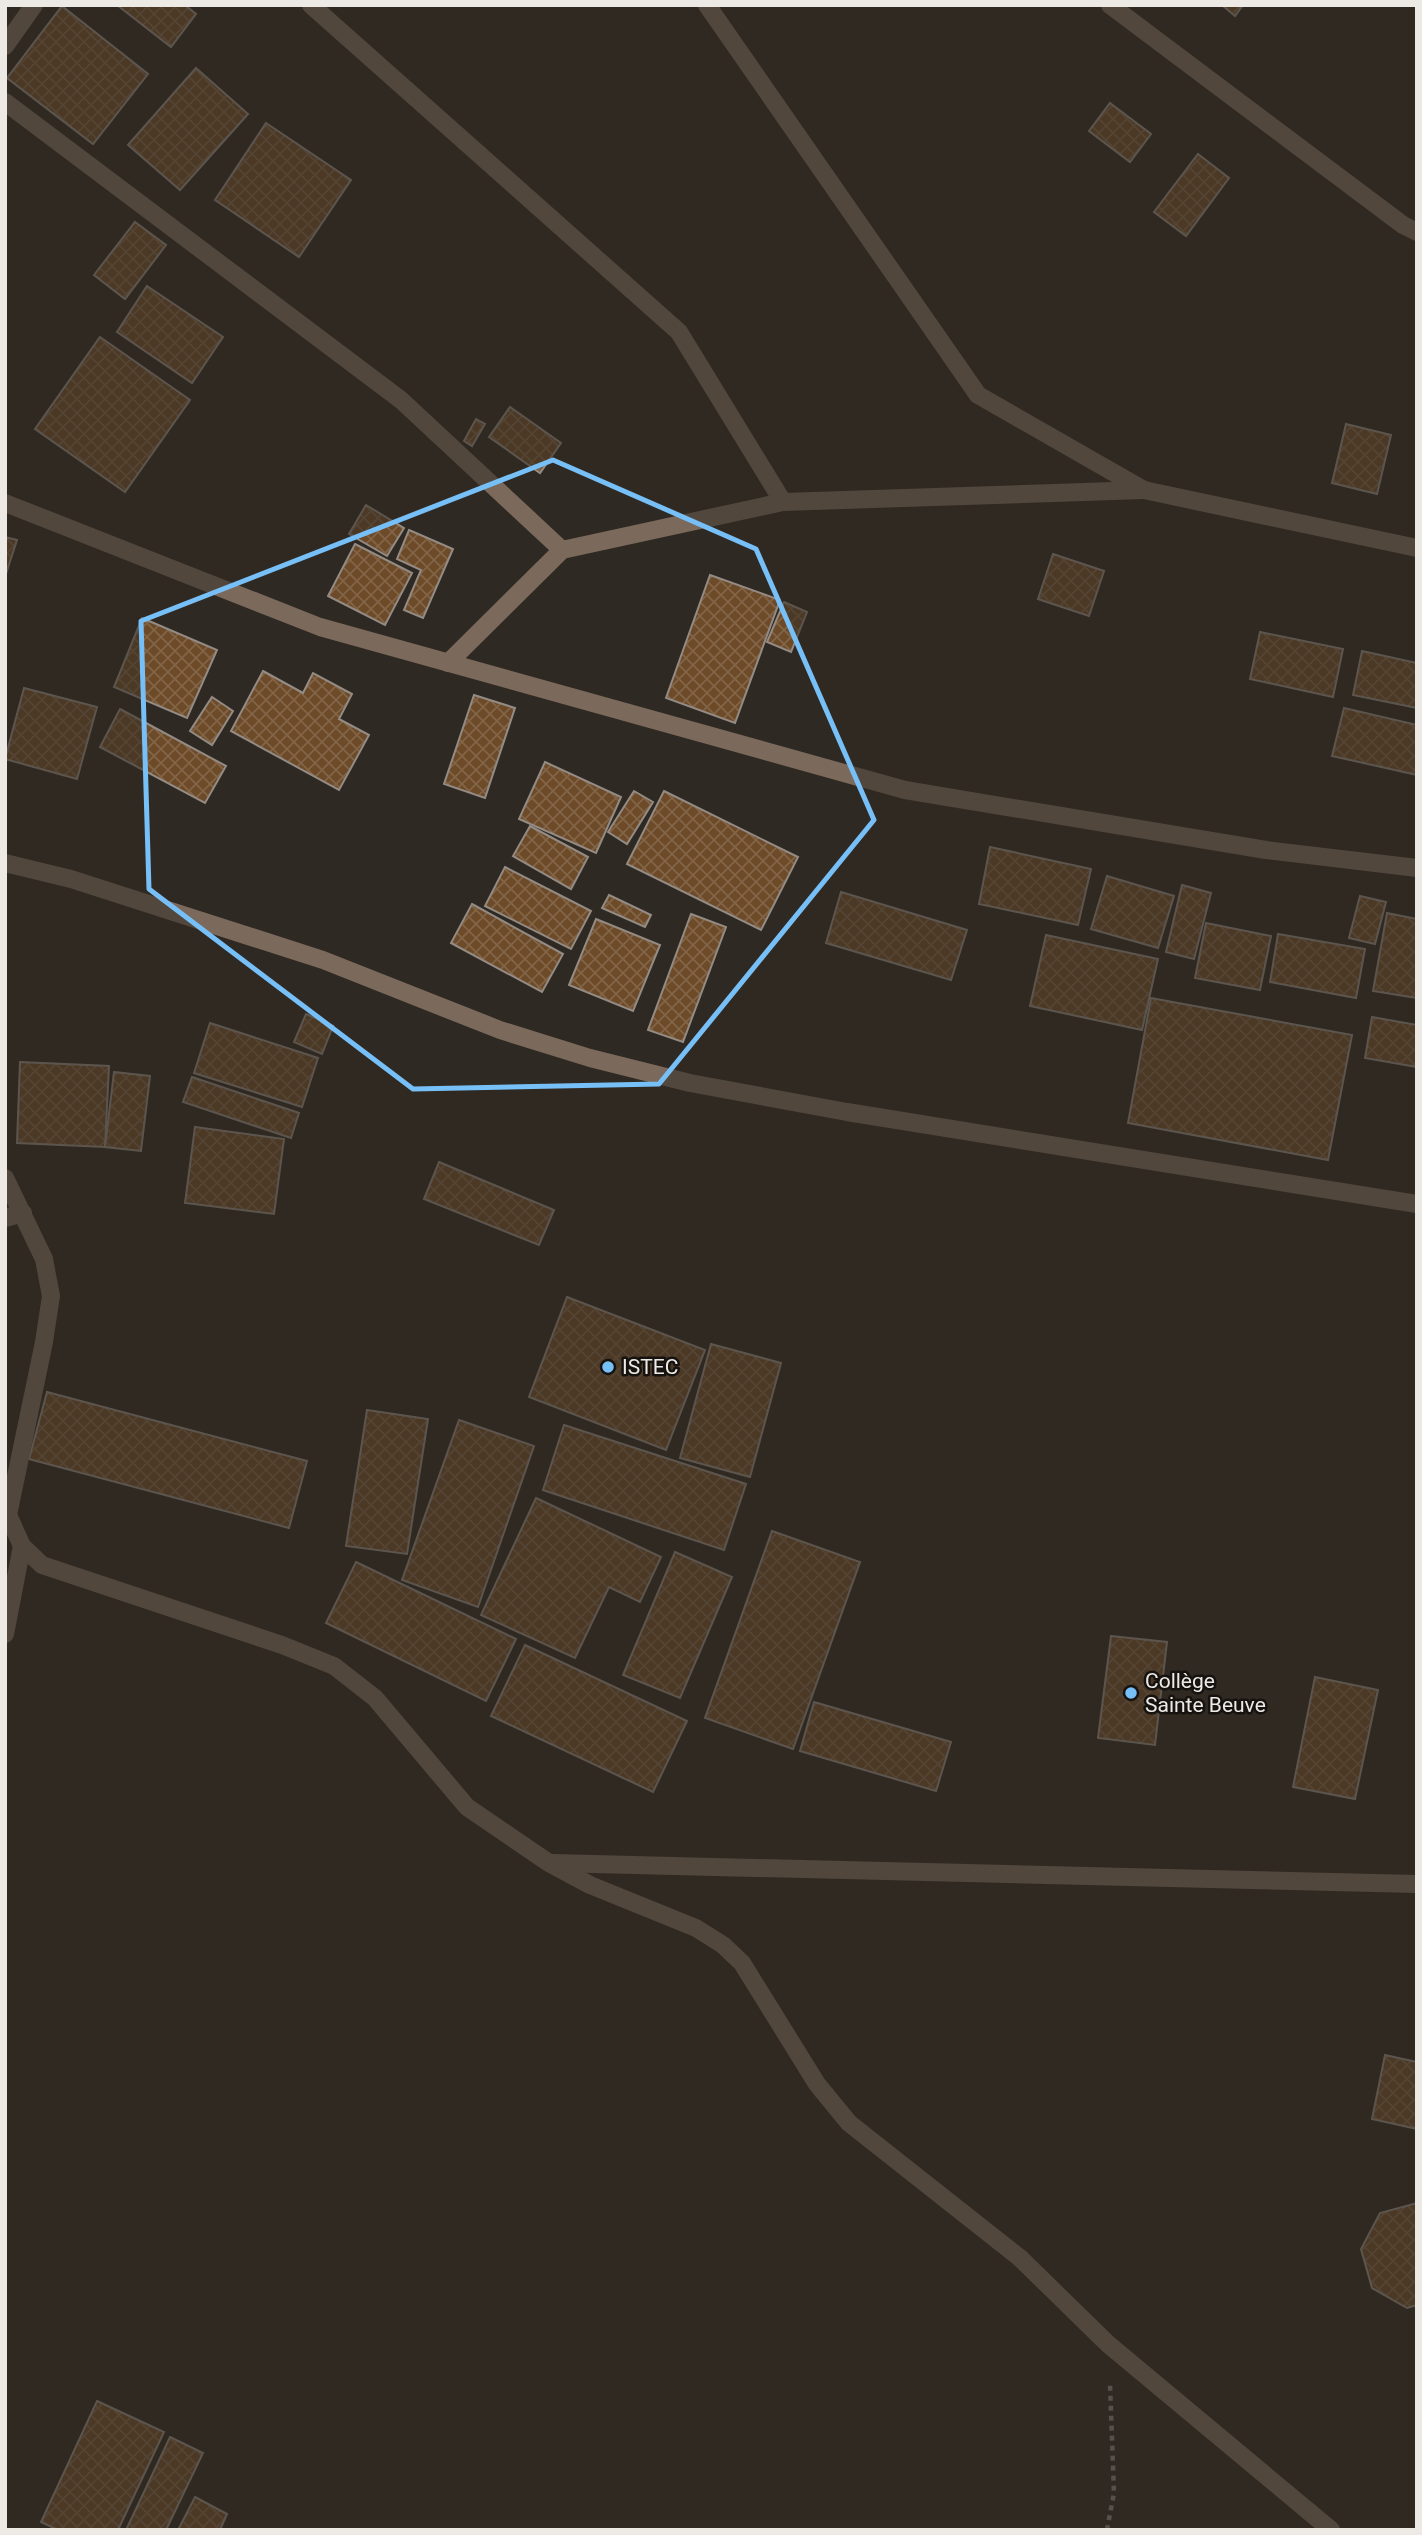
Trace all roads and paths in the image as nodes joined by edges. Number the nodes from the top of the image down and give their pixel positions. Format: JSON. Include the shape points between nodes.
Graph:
{"nodes":[{"id":1,"x":34,"y":5,"type":"edge"},
{"id":2,"x":312,"y":5,"type":"edge"},
{"id":3,"x":707,"y":5,"type":"edge"},
{"id":4,"x":1110,"y":5,"type":"edge"},
{"id":5,"x":5,"y":46,"type":"edge"},
{"id":6,"x":5,"y":102,"type":"edge"},
{"id":7,"x":1417,"y":232,"type":"edge"},
{"id":8,"x":1144,"y":490,"type":"junction"},
{"id":9,"x":783,"y":502,"type":"junction"},
{"id":10,"x":5,"y":503,"type":"edge"},
{"id":11,"x":1417,"y":548,"type":"edge"},
{"id":12,"x":562,"y":550,"type":"junction"},
{"id":13,"x":448,"y":663,"type":"junction"},
{"id":14,"x":5,"y":863,"type":"edge"},
{"id":15,"x":1417,"y":868,"type":"edge"},
{"id":16,"x":5,"y":1178,"type":"edge"},
{"id":17,"x":1417,"y":1203,"type":"edge"},
{"id":18,"x":23,"y":1213,"type":"junction"},
{"id":19,"x":5,"y":1218,"type":"edge"},
{"id":20,"x":22,"y":1546,"type":"junction"},
{"id":21,"x":5,"y":1634,"type":"edge"},
{"id":22,"x":549,"y":1863,"type":"junction"},
{"id":23,"x":1417,"y":1884,"type":"edge"},
{"id":24,"x":1108,"y":2344,"type":"junction"},
{"id":25,"x":1107,"y":2530,"type":"edge"},
{"id":26,"x":1331,"y":2530,"type":"edge"}],
"edges":[{"from":1,"to":5,"type":"street"},
{"from":2,"to":9,"type":"street","via":[[680,332]]},
{"from":3,"to":8,"type":"street","via":[[978,394]]},
{"from":4,"to":7,"type":"street"},
{"from":6,"to":12,"type":"street","via":[[401,400]]},
{"from":8,"to":9,"type":"street"},
{"from":8,"to":11,"type":"street"},
{"from":9,"to":12,"type":"street"},
{"from":10,"to":13,"type":"street","via":[[320,627]]},
{"from":12,"to":13,"type":"street"},
{"from":13,"to":15,"type":"street","via":[[905,790],[1266,850]]},
{"from":14,"to":17,"type":"street","via":[[71,879],[323,960],[499,1030],[690,1083]]},
{"from":16,"to":18,"type":"street"},
{"from":18,"to":19,"type":"street"},
{"from":18,"to":20,"type":"street","via":[[44,1259],[51,1296],[8,1515]]},
{"from":20,"to":21,"type":"street"},
{"from":20,"to":22,"type":"street","via":[[42,1565],[334,1666],[374,1698],[467,1807]]},
{"from":22,"to":23,"type":"street"},
{"from":22,"to":24,"type":"street","via":[[590,1885],[696,1928],[723,1945],[742,1963],[817,2084],[849,2123],[1020,2258]]},
{"from":24,"to":25,"type":"path","via":[[1114,2493]]},
{"from":24,"to":26,"type":"street"}]}
